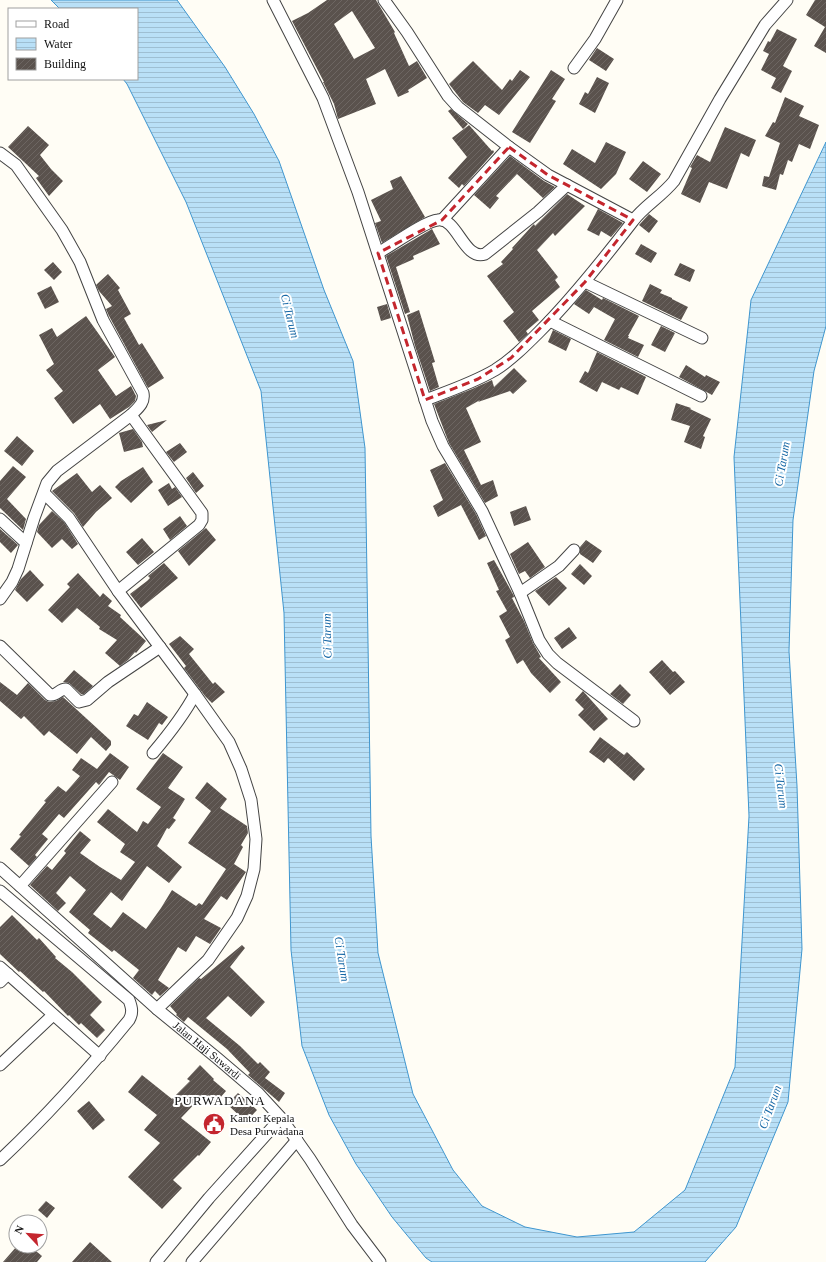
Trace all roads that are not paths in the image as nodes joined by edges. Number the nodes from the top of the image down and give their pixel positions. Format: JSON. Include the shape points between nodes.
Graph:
{"nodes":[{"id":1,"x":272,"y":0,"type":"edge"},
{"id":2,"x":384,"y":0,"type":"edge"},
{"id":3,"x":617,"y":0,"type":"edge"},
{"id":4,"x":787,"y":0,"type":"edge"},
{"id":5,"x":574,"y":68,"type":"dead end"},
{"id":6,"x":509,"y":148,"type":"junction"},
{"id":7,"x":0,"y":153,"type":"edge"},
{"id":8,"x":567,"y":185,"type":"junction"},
{"id":9,"x":442,"y":220,"type":"junction"},
{"id":10,"x":633,"y":220,"type":"junction"},
{"id":11,"x":378,"y":253,"type":"junction"},
{"id":12,"x":585,"y":282,"type":"junction"},
{"id":13,"x":550,"y":321,"type":"junction"},
{"id":14,"x":702,"y":338,"type":"dead end"},
{"id":15,"x":701,"y":396,"type":"dead end"},
{"id":16,"x":425,"y":400,"type":"junction"},
{"id":17,"x":132,"y":415,"type":"junction"},
{"id":18,"x":44,"y":493,"type":"junction"},
{"id":19,"x":0,"y":519,"type":"edge"},
{"id":20,"x":26,"y":543,"type":"junction"},
{"id":21,"x":574,"y":550,"type":"dead end"},
{"id":22,"x":118,"y":591,"type":"junction"},
{"id":23,"x":520,"y":593,"type":"junction"},
{"id":24,"x":0,"y":599,"type":"edge"},
{"id":25,"x":0,"y":646,"type":"edge"},
{"id":26,"x":160,"y":647,"type":"junction"},
{"id":27,"x":195,"y":694,"type":"junction"},
{"id":28,"x":634,"y":721,"type":"dead end"},
{"id":29,"x":153,"y":753,"type":"dead end"},
{"id":30,"x":112,"y":782,"type":"dead end"},
{"id":31,"x":0,"y":868,"type":"edge"},
{"id":32,"x":20,"y":886,"type":"junction"},
{"id":33,"x":2,"y":896,"type":"edge"},
{"id":34,"x":3,"y":974,"type":"edge"},
{"id":35,"x":157,"y":1009,"type":"junction"},
{"id":36,"x":53,"y":1015,"type":"junction"},
{"id":37,"x":100,"y":1056,"type":"junction"},
{"id":38,"x":0,"y":1065,"type":"edge"},
{"id":39,"x":281,"y":1118,"type":"junction"},
{"id":40,"x":297,"y":1140,"type":"junction"},
{"id":41,"x":0,"y":1160,"type":"edge"},
{"id":42,"x":156,"y":1262,"type":"edge"},
{"id":43,"x":192,"y":1262,"type":"edge"},
{"id":44,"x":380,"y":1262,"type":"edge"}],
"edges":[{"from":1,"to":11,"type":"street","via":[[323,98]]},
{"from":2,"to":6,"type":"street","via":[[448,96],[468,116]]},
{"from":3,"to":5,"type":"street","via":[[595,39]]},
{"from":4,"to":10,"type":"street","via":[[762,31],[674,181]]},
{"from":6,"to":8,"type":"street"},
{"from":6,"to":9,"type":"street"},
{"from":7,"to":17,"type":"street","via":[[22,172],[62,230],[80,262],[103,320],[143,393],[144,399]]},
{"from":8,"to":9,"type":"street","via":[[538,212],[480,256],[472,252]]},
{"from":8,"to":10,"type":"street"},
{"from":9,"to":11,"type":"street","via":[[424,225]]},
{"from":10,"to":12,"type":"street"},
{"from":11,"to":16,"type":"street"},
{"from":12,"to":13,"type":"street"},
{"from":12,"to":14,"type":"street"},
{"from":13,"to":15,"type":"street"},
{"from":13,"to":16,"type":"street","via":[[496,369]]},
{"from":16,"to":23,"type":"street","via":[[443,446],[482,511]]},
{"from":17,"to":18,"type":"street","via":[[57,471],[47,483]]},
{"from":17,"to":22,"type":"street","via":[[202,513],[202,520]]},
{"from":18,"to":20,"type":"street"},
{"from":18,"to":22,"type":"street","via":[[69,518]]},
{"from":19,"to":20,"type":"street"},
{"from":20,"to":24,"type":"street","via":[[12,582]]},
{"from":21,"to":23,"type":"street","via":[[559,566]]},
{"from":22,"to":26,"type":"street"},
{"from":23,"to":28,"type":"street","via":[[539,640],[548,654]]},
{"from":25,"to":26,"type":"street","via":[[50,694],[66,689],[79,702],[87,700],[108,682]]},
{"from":26,"to":27,"type":"street"},
{"from":27,"to":29,"type":"street","via":[[177,723]]},
{"from":27,"to":35,"type":"street","via":[[229,742],[241,769],[251,800],[256,839],[254,869],[247,896],[236,918],[208,960]]},
{"from":30,"to":32,"type":"street"},
{"from":31,"to":32,"type":"street","name":"Jalan Haji Suwardi"},
{"from":32,"to":35,"type":"street","name":"Jalan Haji Suwardi"},
{"from":33,"to":37,"type":"street","via":[[129,1000],[132,1015]]},
{"from":34,"to":36,"type":"street"},
{"from":35,"to":39,"type":"street","name":"Jalan Haji Suwardi","via":[[239,1076]]},
{"from":36,"to":37,"type":"street"},
{"from":36,"to":38,"type":"street"},
{"from":37,"to":41,"type":"street","via":[[31,1131]]},
{"from":39,"to":40,"type":"street","name":"Jalan Haji Suwardi"},
{"from":39,"to":42,"type":"street"},
{"from":40,"to":43,"type":"street"},
{"from":40,"to":44,"type":"street","name":"Jalan Haji Suwardi","via":[[352,1225]]}]}
